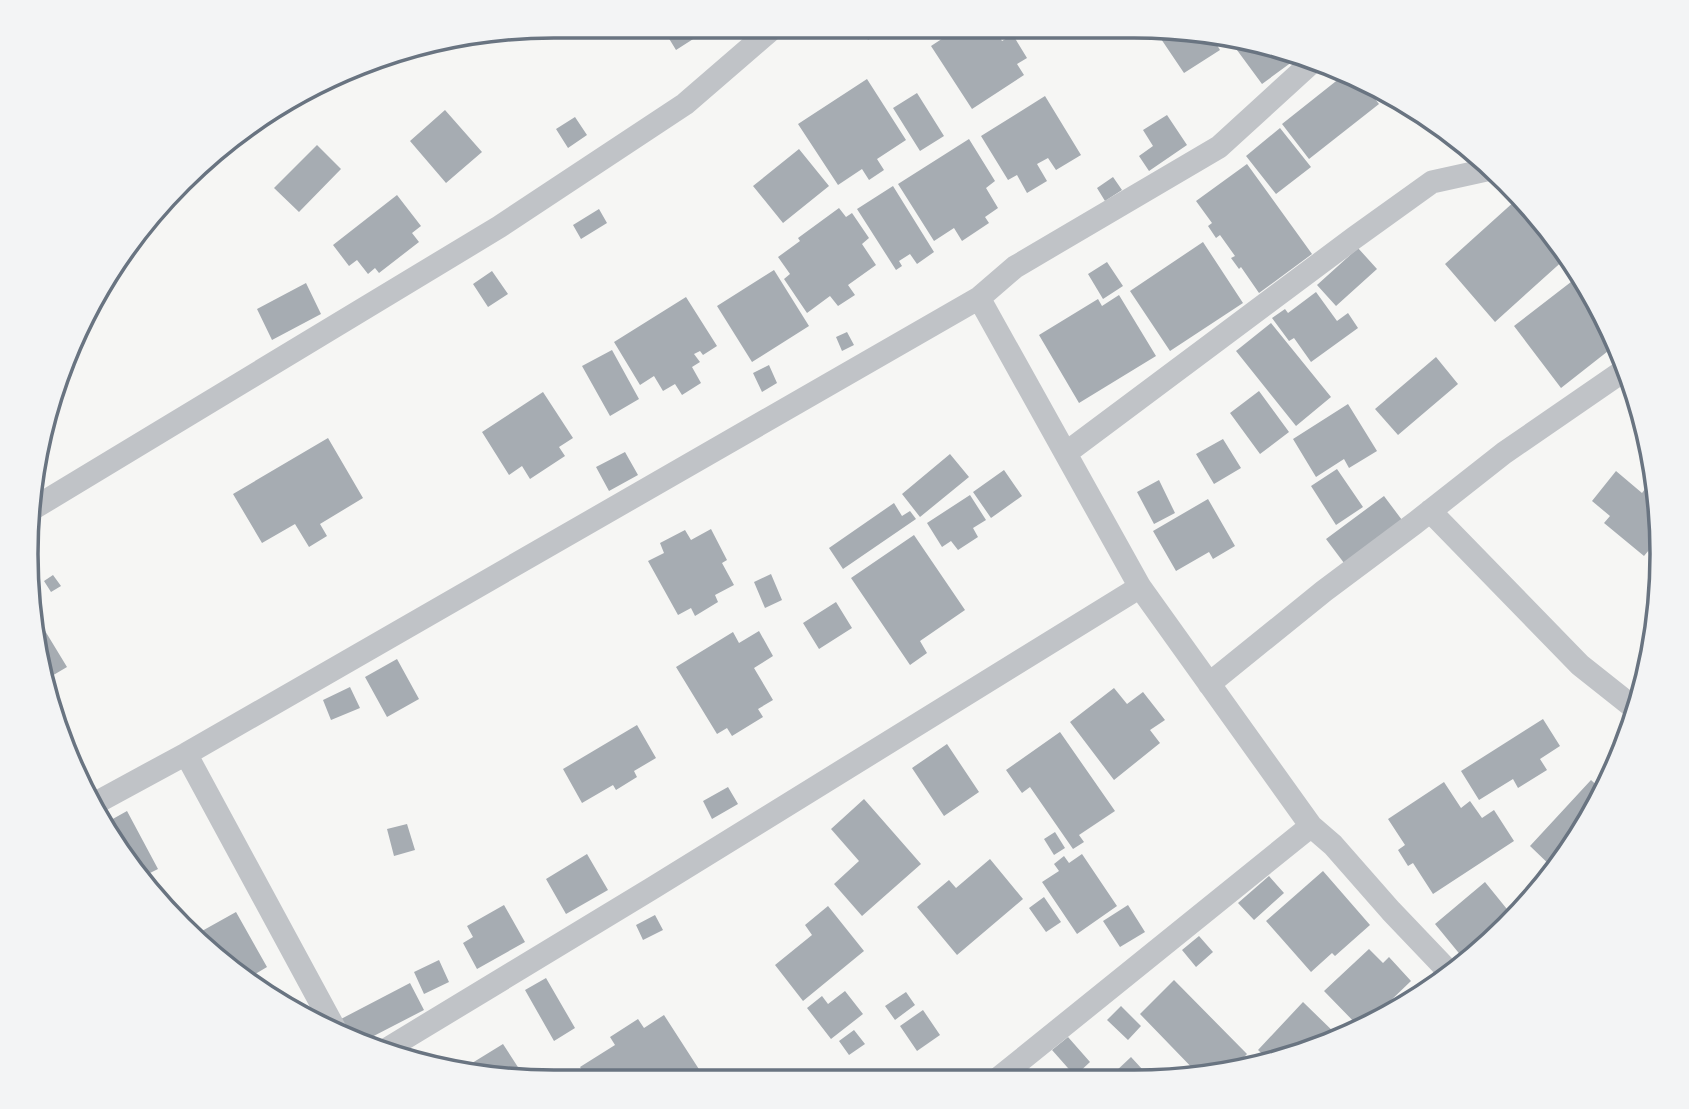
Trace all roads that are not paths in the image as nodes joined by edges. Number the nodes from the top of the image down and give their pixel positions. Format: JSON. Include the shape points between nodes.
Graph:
{"nodes":[{"id":1,"x":761,"y":38,"type":"edge"},
{"id":2,"x":1305,"y":68,"type":"edge"},
{"id":3,"x":1480,"y":171,"type":"edge"},
{"id":4,"x":979,"y":298,"type":"junction"},
{"id":5,"x":1618,"y":375,"type":"edge"},
{"id":6,"x":1066,"y":453,"type":"junction"},
{"id":7,"x":42,"y":503,"type":"edge"},
{"id":8,"x":1430,"y":511,"type":"junction"},
{"id":9,"x":1140,"y":587,"type":"junction"},
{"id":10,"x":1209,"y":684,"type":"junction"},
{"id":11,"x":1628,"y":703,"type":"edge"},
{"id":12,"x":186,"y":754,"type":"junction"},
{"id":13,"x":101,"y":800,"type":"edge"},
{"id":14,"x":1311,"y":825,"type":"junction"},
{"id":15,"x":1445,"y":967,"type":"edge"},
{"id":16,"x":329,"y":1018,"type":"edge"},
{"id":17,"x":393,"y":1044,"type":"edge"},
{"id":18,"x":1009,"y":1070,"type":"edge"}],
"edges":[{"from":1,"to":7,"type":"street","via":[[685,104],[499,227]]},
{"from":2,"to":4,"type":"street","via":[[1219,147],[1015,267]]},
{"from":3,"to":6,"type":"street","via":[[1432,182]]},
{"from":4,"to":6,"type":"street"},
{"from":4,"to":12,"type":"street"},
{"from":5,"to":8,"type":"street"},
{"from":6,"to":9,"type":"street"},
{"from":8,"to":10,"type":"street"},
{"from":8,"to":11,"type":"street","via":[[1580,665]]},
{"from":9,"to":10,"type":"street"},
{"from":9,"to":17,"type":"street"},
{"from":10,"to":14,"type":"street"},
{"from":12,"to":13,"type":"street"},
{"from":12,"to":16,"type":"street"},
{"from":14,"to":15,"type":"street"},
{"from":14,"to":18,"type":"street"}]}
